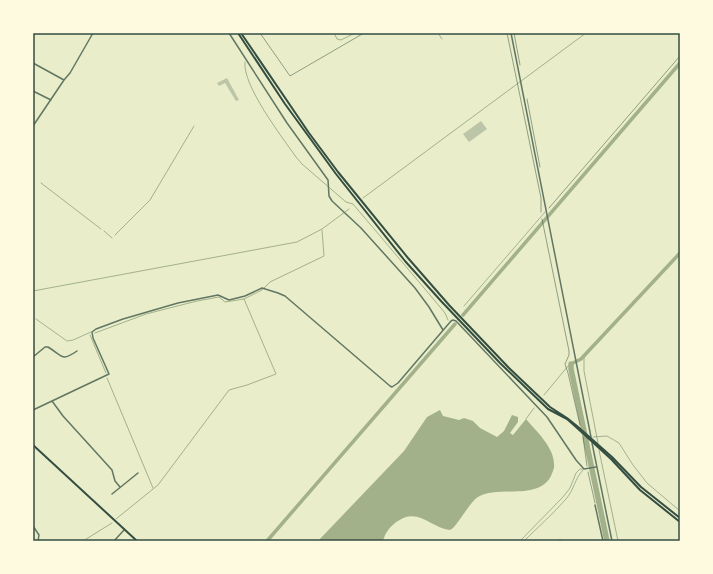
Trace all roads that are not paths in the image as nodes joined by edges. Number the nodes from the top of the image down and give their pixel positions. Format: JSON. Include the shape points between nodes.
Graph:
{"nodes":[{"id":1,"x":93,"y":33,"type":"edge"},
{"id":2,"x":229,"y":33,"type":"edge"},
{"id":3,"x":238,"y":33,"type":"edge"},
{"id":4,"x":241,"y":33,"type":"edge"},
{"id":5,"x":438,"y":33,"type":"edge"},
{"id":6,"x":511,"y":33,"type":"edge"},
{"id":7,"x":442,"y":39,"type":"dead end"},
{"id":8,"x":33,"y":63,"type":"edge"},
{"id":9,"x":64,"y":80,"type":"junction"},
{"id":10,"x":33,"y":91,"type":"edge"},
{"id":11,"x":51,"y":100,"type":"junction"},
{"id":12,"x":33,"y":126,"type":"edge"},
{"id":13,"x":546,"y":211,"type":"junction"},
{"id":14,"x":464,"y":306,"type":"dead end"},
{"id":15,"x":36,"y":319,"type":"dead end"},
{"id":16,"x":443,"y":330,"type":"junction"},
{"id":17,"x":92,"y":332,"type":"junction"},
{"id":18,"x":77,"y":351,"type":"dead end"},
{"id":19,"x":33,"y":357,"type":"edge"},
{"id":20,"x":52,"y":401,"type":"junction"},
{"id":21,"x":33,"y":410,"type":"edge"},
{"id":22,"x":577,"y":427,"type":"junction"},
{"id":23,"x":591,"y":437,"type":"junction"},
{"id":24,"x":33,"y":445,"type":"edge"},
{"id":25,"x":611,"y":458,"type":"junction"},
{"id":26,"x":596,"y":467,"type":"junction"},
{"id":27,"x":587,"y":468,"type":"junction"},
{"id":28,"x":138,"y":473,"type":"dead end"},
{"id":29,"x":120,"y":488,"type":"junction"},
{"id":30,"x":112,"y":494,"type":"dead end"},
{"id":31,"x":596,"y":505,"type":"road end"},
{"id":32,"x":680,"y":511,"type":"edge"},
{"id":33,"x":680,"y":518,"type":"edge"},
{"id":34,"x":680,"y":522,"type":"edge"},
{"id":35,"x":33,"y":526,"type":"edge"},
{"id":36,"x":124,"y":530,"type":"junction"},
{"id":37,"x":38,"y":541,"type":"edge"},
{"id":38,"x":114,"y":541,"type":"edge"},
{"id":39,"x":137,"y":541,"type":"edge"},
{"id":40,"x":520,"y":541,"type":"edge"},
{"id":41,"x":524,"y":541,"type":"edge"},
{"id":42,"x":603,"y":541,"type":"edge"},
{"id":43,"x":612,"y":541,"type":"edge"}],
"edges":[{"from":1,"to":9,"type":"street"},
{"from":2,"to":16,"type":"street","via":[[287,123],[328,180],[328,191],[332,201],[361,228],[415,288]]},
{"from":3,"to":22,"type":"main road","via":[[307,135],[405,260],[505,368],[548,409]]},
{"from":4,"to":22,"type":"main road","via":[[309,133],[364,206],[408,258],[509,368],[550,407]]},
{"from":5,"to":7,"type":"lane"},
{"from":6,"to":13,"type":"street","via":[[518,80]]},
{"from":8,"to":9,"type":"street"},
{"from":9,"to":11,"type":"street"},
{"from":10,"to":11,"type":"street"},
{"from":11,"to":12,"type":"street"},
{"from":13,"to":14,"type":"lane"},
{"from":13,"to":23,"type":"street"},
{"from":15,"to":17,"type":"lane","via":[[67,341]]},
{"from":16,"to":17,"type":"street","via":[[392,387],[285,296],[262,288],[229,300],[218,295],[178,303],[123,319]]},
{"from":16,"to":27,"type":"street","via":[[451,321],[456,321],[547,417],[576,460]]},
{"from":17,"to":20,"type":"street","via":[[109,374]]},
{"from":18,"to":19,"type":"street","via":[[64,358],[45,347]]},
{"from":20,"to":21,"type":"street"},
{"from":20,"to":29,"type":"street","via":[[112,470]]},
{"from":22,"to":25,"type":"main road"},
{"from":23,"to":26,"type":"street"},
{"from":23,"to":32,"type":"lane","via":[[607,436],[619,443],[647,483]]},
{"from":24,"to":36,"type":"main road"},
{"from":25,"to":33,"type":"main road","via":[[641,487]]},
{"from":25,"to":34,"type":"main road","via":[[640,490]]},
{"from":26,"to":27,"type":"street"},
{"from":26,"to":43,"type":"street"},
{"from":27,"to":40,"type":"lane","via":[[578,471],[563,497]]},
{"from":27,"to":41,"type":"lane","via":[[579,474],[573,490],[566,499]]},
{"from":28,"to":29,"type":"street"},
{"from":29,"to":30,"type":"street"},
{"from":31,"to":42,"type":"street"},
{"from":35,"to":37,"type":"street","via":[[39,535]]},
{"from":36,"to":38,"type":"street"},
{"from":36,"to":39,"type":"main road"}]}
